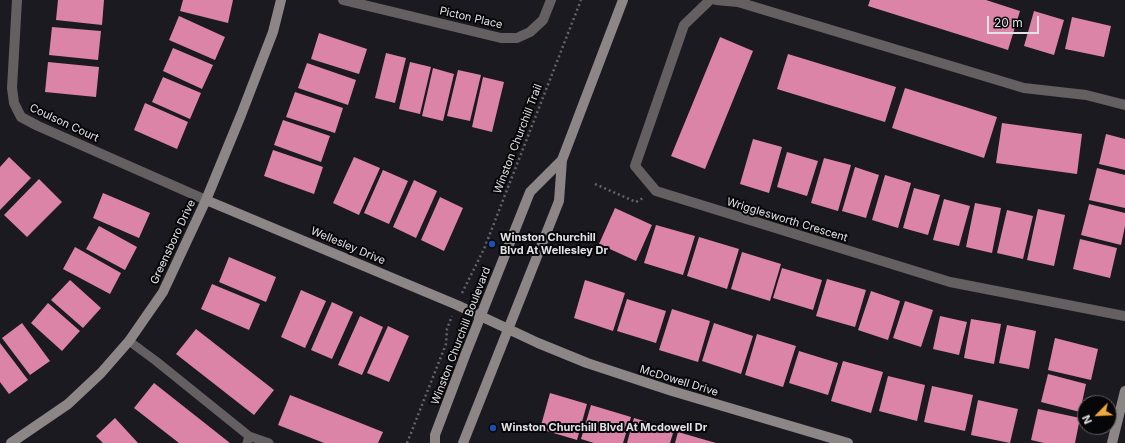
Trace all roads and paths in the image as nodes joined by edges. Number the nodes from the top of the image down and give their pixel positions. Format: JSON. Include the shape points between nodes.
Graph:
{"nodes":[{"id":1,"x":17,"y":0,"type":"edge"},
{"id":2,"x":281,"y":0,"type":"edge"},
{"id":3,"x":343,"y":0,"type":"edge"},
{"id":4,"x":551,"y":0,"type":"edge"},
{"id":5,"x":581,"y":0,"type":"edge"},
{"id":6,"x":623,"y":0,"type":"edge"},
{"id":7,"x":710,"y":0,"type":"edge"},
{"id":8,"x":716,"y":0,"type":"edge"},
{"id":9,"x":1125,"y":105,"type":"edge"},
{"id":10,"x":562,"y":160,"type":"junction"},
{"id":11,"x":595,"y":184,"type":"dead end"},
{"id":12,"x":656,"y":191,"type":"junction"},
{"id":13,"x":206,"y":200,"type":"junction"},
{"id":14,"x":466,"y":283,"type":"dead end"},
{"id":15,"x":481,"y":316,"type":"junction"},
{"id":16,"x":1125,"y":316,"type":"edge"},
{"id":17,"x":508,"y":328,"type":"junction"},
{"id":18,"x":447,"y":329,"type":"dead end"},
{"id":19,"x":129,"y":341,"type":"junction"},
{"id":20,"x":1125,"y":391,"type":"edge"},
{"id":21,"x":248,"y":439,"type":"edge"},
{"id":22,"x":11,"y":443,"type":"edge"},
{"id":23,"x":269,"y":443,"type":"edge"},
{"id":24,"x":407,"y":443,"type":"edge"},
{"id":25,"x":435,"y":443,"type":"edge"},
{"id":26,"x":463,"y":443,"type":"edge"},
{"id":27,"x":848,"y":443,"type":"edge"},
{"id":28,"x":1112,"y":443,"type":"edge"}],
"edges":[{"from":1,"to":13,"type":"street","name":"Coulson Court","via":[[12,88],[14,103],[21,117]]},
{"from":2,"to":13,"type":"street","name":"Greensboro Drive","via":[[273,32]]},
{"from":3,"to":4,"type":"street","name":"Picton Place","via":[[501,38],[517,38],[530,32],[544,20]]},
{"from":5,"to":14,"type":"path","name":"Winston Churchill Trail","via":[[484,249]]},
{"from":6,"to":10,"type":"street","name":"Winston Churchill Boulevard"},
{"from":7,"to":12,"type":"street","via":[[684,25],[635,166]]},
{"from":8,"to":9,"type":"street","via":[[738,2],[1024,88],[1086,95]]},
{"from":10,"to":15,"type":"street","name":"Winston Churchill Boulevard","via":[[530,192]]},
{"from":10,"to":17,"type":"street","name":"Winston Churchill Boulevard","via":[[559,201]]},
{"from":11,"to":12,"type":"path","via":[[636,202]]},
{"from":12,"to":16,"type":"street","name":"Wrigglesworth Crescent","via":[[944,280]]},
{"from":13,"to":15,"type":"street","name":"Wellesley Drive"},
{"from":13,"to":19,"type":"street","name":"Greensboro Drive","via":[[162,292]]},
{"from":15,"to":17,"type":"street","name":"Wellesley Drive"},
{"from":15,"to":25,"type":"street","name":"Winston Churchill Boulevard"},
{"from":17,"to":26,"type":"street","name":"Winston Churchill Boulevard"},
{"from":17,"to":27,"type":"street","name":"McDowell Drive","via":[[614,373]]},
{"from":18,"to":24,"type":"path","via":[[446,344]]},
{"from":19,"to":21,"type":"lane"},
{"from":19,"to":22,"type":"street","name":"Greensboro Drive","via":[[101,373],[68,404]]},
{"from":20,"to":28,"type":"street"},
{"from":21,"to":23,"type":"lane"}]}
